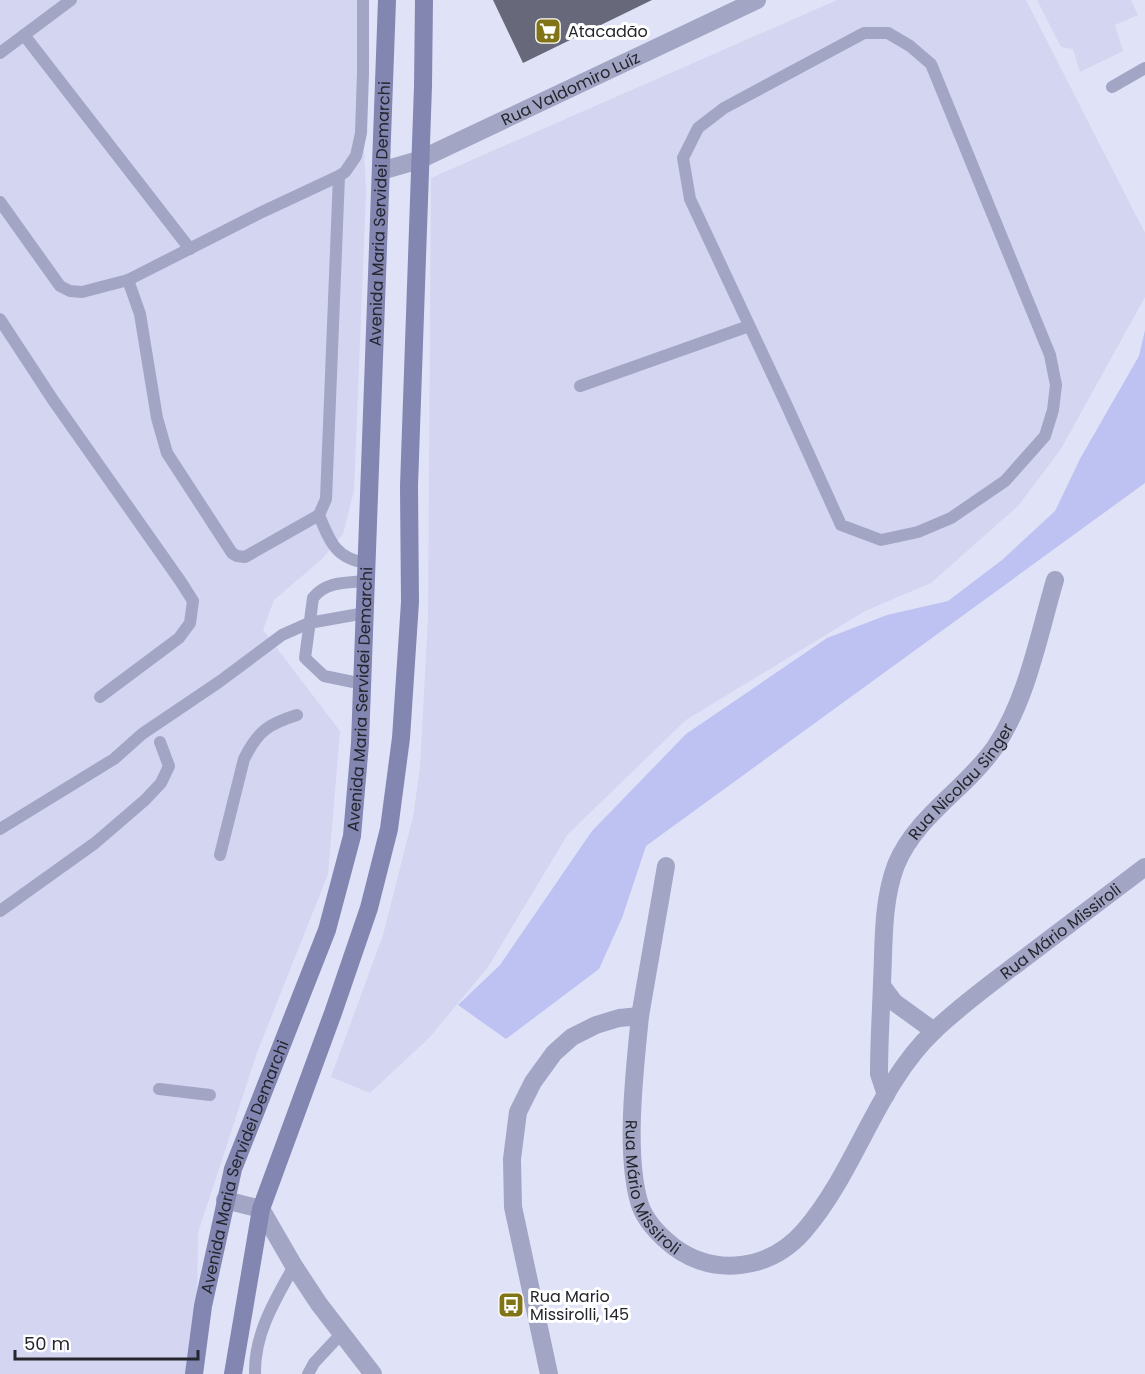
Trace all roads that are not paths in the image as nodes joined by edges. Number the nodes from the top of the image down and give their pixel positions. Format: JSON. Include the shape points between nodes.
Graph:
{"nodes":[{"id":1,"x":71,"y":0,"type":"edge"},
{"id":2,"x":363,"y":0,"type":"edge"},
{"id":3,"x":387,"y":0,"type":"edge"},
{"id":4,"x":424,"y":0,"type":"edge"},
{"id":5,"x":758,"y":0,"type":"edge"},
{"id":6,"x":24,"y":35,"type":"junction"},
{"id":7,"x":0,"y":53,"type":"edge"},
{"id":8,"x":1145,"y":68,"type":"edge"},
{"id":9,"x":1112,"y":87,"type":"dead end"},
{"id":10,"x":419,"y":160,"type":"junction"},
{"id":11,"x":381,"y":171,"type":"junction"},
{"id":12,"x":339,"y":176,"type":"junction"},
{"id":13,"x":0,"y":202,"type":"edge"},
{"id":14,"x":190,"y":249,"type":"junction"},
{"id":15,"x":128,"y":280,"type":"junction"},
{"id":16,"x":0,"y":319,"type":"edge"},
{"id":17,"x":749,"y":326,"type":"junction"},
{"id":18,"x":580,"y":386,"type":"dead end"},
{"id":19,"x":319,"y":515,"type":"junction"},
{"id":20,"x":367,"y":572,"type":"junction"},
{"id":21,"x":1055,"y":580,"type":"dead end"},
{"id":22,"x":365,"y":614,"type":"junction"},
{"id":23,"x":309,"y":622,"type":"junction"},
{"id":24,"x":363,"y":684,"type":"junction"},
{"id":25,"x":100,"y":697,"type":"dead end"},
{"id":26,"x":297,"y":715,"type":"dead end"},
{"id":27,"x":160,"y":742,"type":"dead end"},
{"id":28,"x":0,"y":829,"type":"edge"},
{"id":29,"x":220,"y":855,"type":"dead end"},
{"id":30,"x":666,"y":866,"type":"dead end"},
{"id":31,"x":1145,"y":867,"type":"edge"},
{"id":32,"x":0,"y":911,"type":"edge"},
{"id":33,"x":882,"y":986,"type":"junction"},
{"id":34,"x":640,"y":1016,"type":"junction"},
{"id":35,"x":934,"y":1031,"type":"junction"},
{"id":36,"x":159,"y":1089,"type":"dead end"},
{"id":37,"x":210,"y":1095,"type":"dead end"},
{"id":38,"x":886,"y":1095,"type":"junction"},
{"id":39,"x":225,"y":1200,"type":"junction"},
{"id":40,"x":261,"y":1209,"type":"junction"},
{"id":41,"x":294,"y":1266,"type":"junction"},
{"id":42,"x":341,"y":1334,"type":"junction"},
{"id":43,"x":194,"y":1374,"type":"edge"},
{"id":44,"x":233,"y":1374,"type":"edge"},
{"id":45,"x":255,"y":1374,"type":"edge"},
{"id":46,"x":308,"y":1374,"type":"edge"},
{"id":47,"x":373,"y":1374,"type":"edge"},
{"id":48,"x":549,"y":1374,"type":"edge"}],
"edges":[{"from":1,"to":6,"type":"lane"},
{"from":2,"to":12,"type":"lane","via":[[361,133],[356,156]]},
{"from":3,"to":11,"type":"main road","name":"Avenida Maria Servidei Demarchi"},
{"from":4,"to":10,"type":"main road","name":"Avenida Maria Servidei Demarchi"},
{"from":5,"to":10,"type":"street","name":"Rua Valdomiro Luíz"},
{"from":6,"to":7,"type":"lane"},
{"from":6,"to":14,"type":"lane"},
{"from":8,"to":9,"type":"lane"},
{"from":10,"to":11,"type":"street","name":"Rua Valdomiro Luíz"},
{"from":10,"to":40,"type":"main road","name":"Avenida Maria Servidei Demarchi","via":[[409,486],[410,602],[401,738],[389,829],[369,908]]},
{"from":11,"to":20,"type":"main road","name":"Avenida Maria Servidei Demarchi"},
{"from":12,"to":14,"type":"lane"},
{"from":12,"to":19,"type":"lane","via":[[326,499]]},
{"from":13,"to":15,"type":"lane","via":[[60,286],[82,292]]},
{"from":14,"to":15,"type":"lane"},
{"from":15,"to":19,"type":"lane","via":[[140,314],[166,453],[232,553],[245,557]]},
{"from":16,"to":25,"type":"lane","via":[[193,601],[190,623],[179,638]]},
{"from":17,"to":17,"type":"lane","via":[[840,525],[881,540],[951,518],[1005,481],[1045,436],[1056,385],[1050,355],[931,64],[888,33],[864,33],[724,108],[698,129],[683,158],[690,199]]},
{"from":17,"to":18,"type":"lane"},
{"from":19,"to":20,"type":"lane","via":[[342,556]]},
{"from":20,"to":22,"type":"main road","name":"Avenida Maria Servidei Demarchi"},
{"from":20,"to":23,"type":"lane","via":[[322,588],[313,598]]},
{"from":21,"to":33,"type":"street","name":"Rua Nicolau Singer","via":[[1008,726],[979,768],[923,823],[896,866],[887,904]]},
{"from":22,"to":23,"type":"lane"},
{"from":22,"to":24,"type":"main road","name":"Avenida Maria Servidei Demarchi"},
{"from":23,"to":24,"type":"lane","via":[[305,658],[324,676]]},
{"from":23,"to":28,"type":"lane","via":[[282,635],[142,734],[114,759]]},
{"from":24,"to":39,"type":"main road","name":"Avenida Maria Servidei Demarchi","via":[[352,836],[327,930]]},
{"from":26,"to":29,"type":"lane","via":[[277,721],[251,745]]},
{"from":27,"to":32,"type":"lane","via":[[169,766],[161,783],[145,800],[95,843]]},
{"from":30,"to":34,"type":"street","name":"Rua Mário Missiroli"},
{"from":31,"to":35,"type":"street","name":"Rua Mário Missiroli"},
{"from":33,"to":35,"type":"street","via":[[894,1002]]},
{"from":33,"to":38,"type":"street","name":"Rua Nicolau Singer","via":[[879,1074]]},
{"from":34,"to":38,"type":"street","name":"Rua Mário Missiroli","via":[[633,1112],[634,1171],[640,1205],[663,1238],[705,1263],[729,1267],[767,1259],[803,1232],[825,1202]]},
{"from":34,"to":48,"type":"street","via":[[596,1025],[572,1037],[532,1082],[518,1112],[512,1159],[513,1207]]},
{"from":35,"to":38,"type":"street","name":"Rua Mário Missiroli"},
{"from":36,"to":37,"type":"lane"},
{"from":39,"to":40,"type":"street"},
{"from":39,"to":43,"type":"main road","name":"Avenida Maria Servidei Demarchi","via":[[203,1306]]},
{"from":40,"to":41,"type":"street"},
{"from":40,"to":44,"type":"main road","name":"Avenida Maria Servidei Demarchi"},
{"from":41,"to":42,"type":"street"},
{"from":41,"to":45,"type":"lane","via":[[267,1315]]},
{"from":42,"to":46,"type":"lane"},
{"from":42,"to":47,"type":"street"}]}
